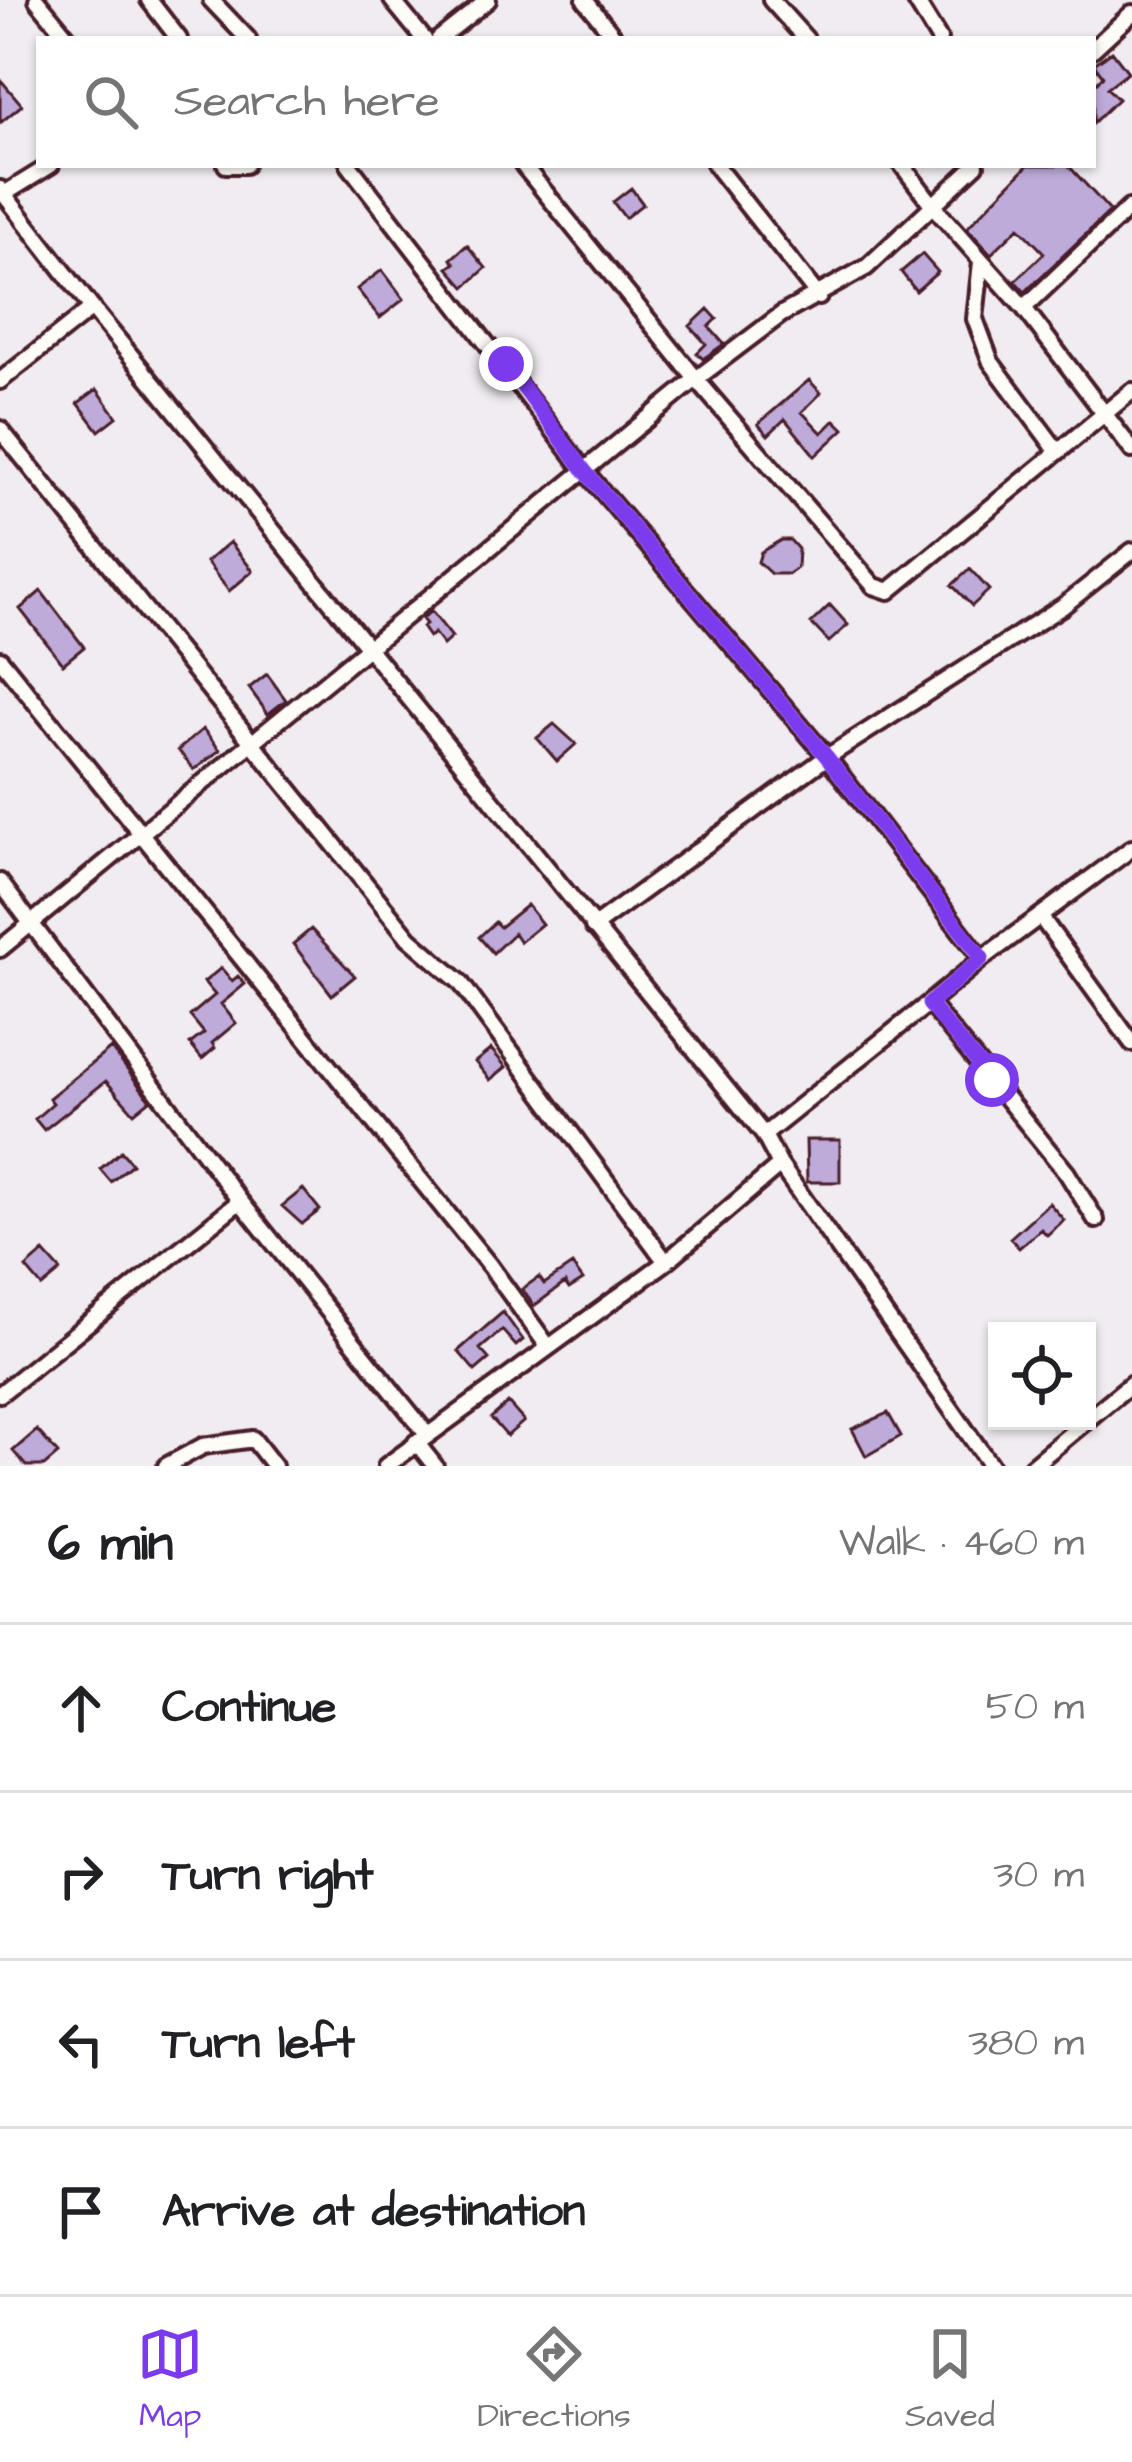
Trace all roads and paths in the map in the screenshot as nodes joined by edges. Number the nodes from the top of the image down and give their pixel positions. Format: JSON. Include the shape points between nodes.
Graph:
{"nodes":[{"id":1,"x":37,"y":0,"type":"edge"},
{"id":2,"x":148,"y":0,"type":"edge"},
{"id":3,"x":211,"y":0,"type":"edge"},
{"id":4,"x":392,"y":0,"type":"edge"},
{"id":5,"x":488,"y":0,"type":"edge"},
{"id":6,"x":585,"y":0,"type":"edge"},
{"id":7,"x":771,"y":0,"type":"edge"},
{"id":8,"x":915,"y":0,"type":"edge"},
{"id":9,"x":1132,"y":13,"type":"edge"},
{"id":10,"x":67,"y":36,"type":"edge"},
{"id":11,"x":177,"y":36,"type":"edge"},
{"id":12,"x":245,"y":36,"type":"edge"},
{"id":13,"x":414,"y":36,"type":"edge"},
{"id":14,"x":443,"y":36,"type":"edge"},
{"id":15,"x":614,"y":36,"type":"edge"},
{"id":16,"x":803,"y":36,"type":"edge"},
{"id":17,"x":937,"y":36,"type":"edge"},
{"id":18,"x":1096,"y":46,"type":"edge"},
{"id":19,"x":45,"y":168,"type":"edge"},
{"id":20,"x":352,"y":168,"type":"edge"},
{"id":21,"x":525,"y":168,"type":"edge"},
{"id":22,"x":718,"y":168,"type":"edge"},
{"id":23,"x":904,"y":168,"type":"edge"},
{"id":24,"x":973,"y":168,"type":"edge"},
{"id":25,"x":2,"y":191,"type":"edge"},
{"id":26,"x":934,"y":207,"type":"junction"},
{"id":27,"x":1131,"y":208,"type":"edge"},
{"id":28,"x":981,"y":262,"type":"junction"},
{"id":29,"x":819,"y":297,"type":"junction"},
{"id":30,"x":92,"y":308,"type":"junction"},
{"id":31,"x":1024,"y":308,"type":"junction"},
{"id":32,"x":696,"y":379,"type":"junction"},
{"id":33,"x":0,"y":381,"type":"edge"},
{"id":34,"x":1132,"y":391,"type":"edge"},
{"id":35,"x":1103,"y":416,"type":"junction"},
{"id":36,"x":0,"y":429,"type":"edge"},
{"id":37,"x":1132,"y":450,"type":"edge"},
{"id":38,"x":1058,"y":452,"type":"junction"},
{"id":39,"x":584,"y":470,"type":"junction"},
{"id":40,"x":1132,"y":551,"type":"edge"},
{"id":41,"x":370,"y":648,"type":"junction"},
{"id":42,"x":0,"y":659,"type":"edge"},
{"id":43,"x":255,"y":743,"type":"junction"},
{"id":44,"x":827,"y":757,"type":"junction"},
{"id":45,"x":142,"y":836,"type":"junction"},
{"id":46,"x":1132,"y":848,"type":"edge"},
{"id":47,"x":0,"y":882,"type":"edge"},
{"id":48,"x":1040,"y":916,"type":"junction"},
{"id":49,"x":33,"y":922,"type":"junction"},
{"id":50,"x":593,"y":927,"type":"junction"},
{"id":51,"x":0,"y":949,"type":"edge"},
{"id":52,"x":982,"y":958,"type":"junction"},
{"id":53,"x":929,"y":1004,"type":"junction"},
{"id":54,"x":1132,"y":1042,"type":"edge"},
{"id":55,"x":764,"y":1136,"type":"junction"},
{"id":56,"x":780,"y":1165,"type":"junction"},
{"id":57,"x":240,"y":1202,"type":"junction"},
{"id":58,"x":1096,"y":1220,"type":"dead end"},
{"id":59,"x":666,"y":1262,"type":"junction"},
{"id":60,"x":547,"y":1345,"type":"junction"},
{"id":61,"x":1132,"y":1383,"type":"edge"},
{"id":62,"x":0,"y":1394,"type":"edge"},
{"id":63,"x":1096,"y":1413,"type":"edge"},
{"id":64,"x":1076,"y":1430,"type":"edge"},
{"id":65,"x":421,"y":1438,"type":"junction"},
{"id":66,"x":166,"y":1466,"type":"edge"},
{"id":67,"x":274,"y":1466,"type":"edge"},
{"id":68,"x":386,"y":1466,"type":"edge"},
{"id":69,"x":435,"y":1466,"type":"edge"},
{"id":70,"x":991,"y":1466,"type":"edge"},
{"id":71,"x":1032,"y":1466,"type":"edge"}],
"edges":[{"from":1,"to":10,"type":"street"},
{"from":2,"to":11,"type":"street"},
{"from":3,"to":12,"type":"street"},
{"from":4,"to":13,"type":"street"},
{"from":5,"to":14,"type":"street"},
{"from":6,"to":15,"type":"street"},
{"from":7,"to":16,"type":"street"},
{"from":8,"to":17,"type":"street"},
{"from":9,"to":18,"type":"street"},
{"from":19,"to":25,"type":"street"},
{"from":20,"to":39,"type":"street"},
{"from":21,"to":32,"type":"street"},
{"from":22,"to":29,"type":"street"},
{"from":23,"to":26,"type":"street"},
{"from":24,"to":26,"type":"street"},
{"from":25,"to":30,"type":"street"},
{"from":26,"to":28,"type":"street"},
{"from":26,"to":29,"type":"street"},
{"from":27,"to":31,"type":"street"},
{"from":28,"to":31,"type":"street"},
{"from":28,"to":38,"type":"street","via":[[975,319],[992,362]]},
{"from":29,"to":32,"type":"street","via":[[782,314]]},
{"from":30,"to":33,"type":"street"},
{"from":30,"to":41,"type":"street"},
{"from":31,"to":35,"type":"street"},
{"from":32,"to":38,"type":"street","via":[[858,569],[889,591]]},
{"from":32,"to":39,"type":"street"},
{"from":34,"to":35,"type":"street"},
{"from":35,"to":37,"type":"street"},
{"from":35,"to":38,"type":"street"},
{"from":36,"to":43,"type":"street"},
{"from":39,"to":41,"type":"street"},
{"from":39,"to":44,"type":"street"},
{"from":40,"to":44,"type":"street","via":[[1063,606]]},
{"from":41,"to":43,"type":"street"},
{"from":41,"to":50,"type":"street"},
{"from":42,"to":45,"type":"street"},
{"from":43,"to":45,"type":"street"},
{"from":43,"to":59,"type":"street","via":[[409,938],[460,982]]},
{"from":44,"to":50,"type":"street"},
{"from":44,"to":52,"type":"street"},
{"from":45,"to":49,"type":"street"},
{"from":45,"to":60,"type":"street"},
{"from":46,"to":48,"type":"street"},
{"from":47,"to":49,"type":"street"},
{"from":48,"to":52,"type":"street"},
{"from":48,"to":54,"type":"street"},
{"from":49,"to":51,"type":"street"},
{"from":49,"to":57,"type":"street"},
{"from":50,"to":55,"type":"street"},
{"from":52,"to":53,"type":"street"},
{"from":53,"to":55,"type":"street"},
{"from":53,"to":58,"type":"street"},
{"from":55,"to":56,"type":"street"},
{"from":56,"to":59,"type":"street"},
{"from":56,"to":70,"type":"street"},
{"from":57,"to":62,"type":"street"},
{"from":57,"to":65,"type":"street"},
{"from":59,"to":60,"type":"street"},
{"from":60,"to":65,"type":"street"},
{"from":61,"to":63,"type":"street"},
{"from":64,"to":71,"type":"street"},
{"from":65,"to":68,"type":"street"},
{"from":65,"to":69,"type":"street"},
{"from":66,"to":67,"type":"street","via":[[203,1445],[253,1439]]}]}
